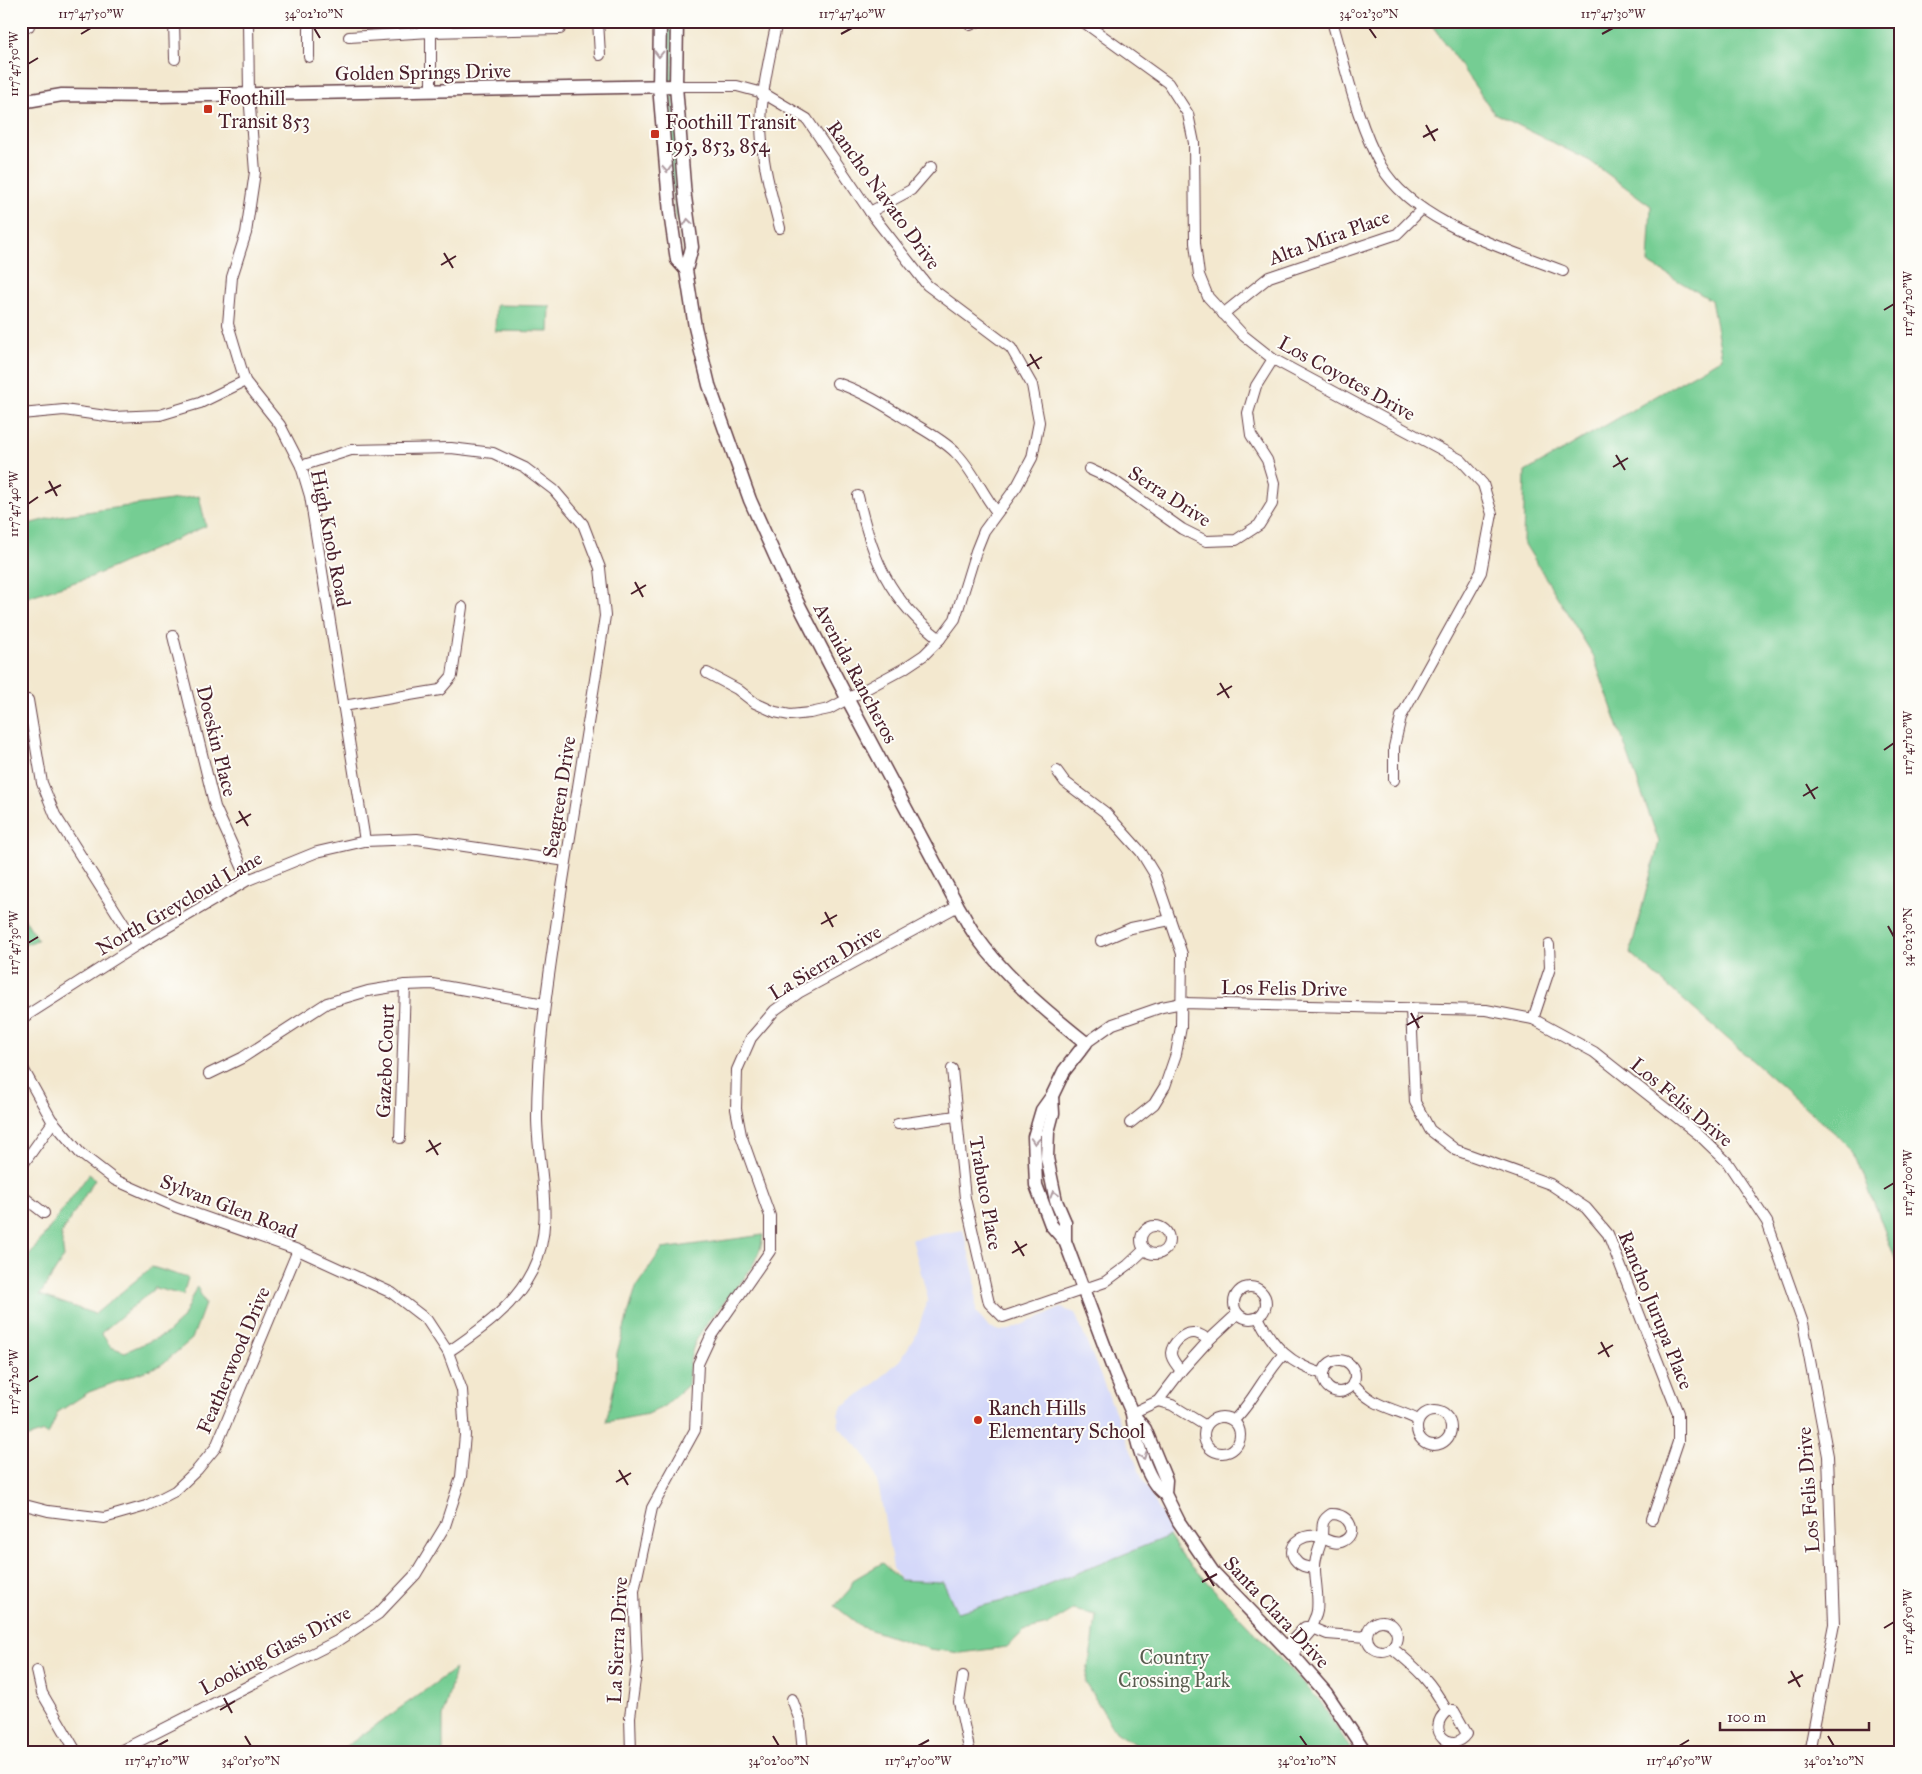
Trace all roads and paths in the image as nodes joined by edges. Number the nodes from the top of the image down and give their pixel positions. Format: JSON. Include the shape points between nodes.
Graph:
{"nodes":[{"id":1,"x":174,"y":21,"type":"edge"},
{"id":2,"x":248,"y":21,"type":"edge"},
{"id":3,"x":309,"y":21,"type":"edge"},
{"id":4,"x":430,"y":21,"type":"edge"},
{"id":5,"x":598,"y":21,"type":"edge"},
{"id":6,"x":660,"y":21,"type":"edge"},
{"id":7,"x":677,"y":21,"type":"edge"},
{"id":8,"x":776,"y":21,"type":"edge"},
{"id":9,"x":1082,"y":21,"type":"edge"},
{"id":10,"x":1332,"y":21,"type":"edge"},
{"id":11,"x":533,"y":26,"type":"edge"},
{"id":12,"x":560,"y":29,"type":"dead end"},
{"id":13,"x":431,"y":32,"type":"junction"},
{"id":14,"x":349,"y":37,"type":"dead end"},
{"id":15,"x":600,"y":55,"type":"dead end"},
{"id":16,"x":309,"y":57,"type":"dead end"},
{"id":17,"x":174,"y":59,"type":"dead end"},
{"id":18,"x":659,"y":86,"type":"junction"},
{"id":19,"x":676,"y":86,"type":"junction"},
{"id":20,"x":431,"y":90,"type":"junction"},
{"id":21,"x":763,"y":93,"type":"junction"},
{"id":22,"x":249,"y":94,"type":"junction"},
{"id":23,"x":21,"y":102,"type":"edge"},
{"id":24,"x":931,"y":166,"type":"dead end"},
{"id":25,"x":1422,"y":209,"type":"junction"},
{"id":26,"x":870,"y":212,"type":"junction"},
{"id":27,"x":780,"y":228,"type":"dead end"},
{"id":28,"x":686,"y":270,"type":"junction"},
{"id":29,"x":1563,"y":271,"type":"dead end"},
{"id":30,"x":1223,"y":314,"type":"junction"},
{"id":31,"x":1273,"y":360,"type":"junction"},
{"id":32,"x":245,"y":381,"type":"junction"},
{"id":33,"x":837,"y":383,"type":"dead end"},
{"id":34,"x":21,"y":414,"type":"edge"},
{"id":35,"x":300,"y":466,"type":"junction"},
{"id":36,"x":1089,"y":469,"type":"dead end"},
{"id":37,"x":858,"y":496,"type":"dead end"},
{"id":38,"x":997,"y":512,"type":"junction"},
{"id":39,"x":462,"y":607,"type":"dead end"},
{"id":40,"x":173,"y":636,"type":"dead end"},
{"id":41,"x":940,"y":639,"type":"junction"},
{"id":42,"x":707,"y":673,"type":"dead end"},
{"id":43,"x":846,"y":698,"type":"junction"},
{"id":44,"x":28,"y":700,"type":"dead end"},
{"id":45,"x":343,"y":706,"type":"junction"},
{"id":46,"x":1056,"y":772,"type":"dead end"},
{"id":47,"x":1394,"y":780,"type":"dead end"},
{"id":48,"x":365,"y":841,"type":"junction"},
{"id":49,"x":566,"y":861,"type":"junction"},
{"id":50,"x":248,"y":880,"type":"junction"},
{"id":51,"x":958,"y":906,"type":"junction"},
{"id":52,"x":1170,"y":920,"type":"junction"},
{"id":53,"x":1102,"y":942,"type":"dead end"},
{"id":54,"x":137,"y":945,"type":"junction"},
{"id":55,"x":1549,"y":945,"type":"dead end"},
{"id":56,"x":406,"y":985,"type":"junction"},
{"id":57,"x":1182,"y":1003,"type":"junction"},
{"id":58,"x":545,"y":1004,"type":"junction"},
{"id":59,"x":1411,"y":1008,"type":"junction"},
{"id":60,"x":21,"y":1019,"type":"edge"},
{"id":61,"x":1533,"y":1019,"type":"junction"},
{"id":62,"x":1086,"y":1043,"type":"junction"},
{"id":63,"x":21,"y":1065,"type":"edge"},
{"id":64,"x":952,"y":1069,"type":"dead end"},
{"id":65,"x":209,"y":1074,"type":"dead end"},
{"id":66,"x":956,"y":1116,"type":"junction"},
{"id":67,"x":53,"y":1122,"type":"junction"},
{"id":68,"x":1130,"y":1123,"type":"dead end"},
{"id":69,"x":898,"y":1124,"type":"dead end"},
{"id":70,"x":400,"y":1138,"type":"dead end"},
{"id":71,"x":21,"y":1167,"type":"edge"},
{"id":72,"x":21,"y":1195,"type":"edge"},
{"id":73,"x":44,"y":1213,"type":"dead end"},
{"id":74,"x":1144,"y":1249,"type":"dead end"},
{"id":75,"x":298,"y":1250,"type":"junction"},
{"id":76,"x":1083,"y":1290,"type":"junction"},
{"id":77,"x":1237,"y":1314,"type":"junction"},
{"id":78,"x":1258,"y":1316,"type":"junction"},
{"id":79,"x":1209,"y":1340,"type":"junction"},
{"id":80,"x":448,"y":1352,"type":"junction"},
{"id":81,"x":1284,"y":1354,"type":"junction"},
{"id":82,"x":1181,"y":1371,"type":"junction"},
{"id":83,"x":1323,"y":1374,"type":"junction"},
{"id":84,"x":1353,"y":1383,"type":"junction"},
{"id":85,"x":1158,"y":1401,"type":"junction"},
{"id":86,"x":1132,"y":1413,"type":"junction"},
{"id":87,"x":1234,"y":1420,"type":"junction"},
{"id":88,"x":1418,"y":1420,"type":"dead end"},
{"id":89,"x":1206,"y":1426,"type":"junction"},
{"id":90,"x":21,"y":1504,"type":"edge"},
{"id":91,"x":1652,"y":1519,"type":"dead end"},
{"id":92,"x":1314,"y":1568,"type":"junction"},
{"id":93,"x":1310,"y":1627,"type":"junction"},
{"id":94,"x":1366,"y":1637,"type":"junction"},
{"id":95,"x":1392,"y":1648,"type":"junction"},
{"id":96,"x":1289,"y":1650,"type":"junction"},
{"id":97,"x":37,"y":1671,"type":"dead end"},
{"id":98,"x":963,"y":1676,"type":"dead end"},
{"id":99,"x":792,"y":1699,"type":"dead end"},
{"id":100,"x":1446,"y":1712,"type":"dead end"},
{"id":101,"x":78,"y":1753,"type":"edge"},
{"id":102,"x":116,"y":1753,"type":"edge"},
{"id":103,"x":631,"y":1753,"type":"edge"},
{"id":104,"x":804,"y":1753,"type":"edge"},
{"id":105,"x":970,"y":1753,"type":"edge"},
{"id":106,"x":1366,"y":1753,"type":"edge"},
{"id":107,"x":1809,"y":1753,"type":"edge"}],
"edges":[{"from":1,"to":17,"type":"street"},
{"from":2,"to":22,"type":"street","name":"High Knob Road"},
{"from":3,"to":16,"type":"street"},
{"from":4,"to":13,"type":"street"},
{"from":5,"to":15,"type":"street"},
{"from":6,"to":18,"type":"main road","name":"Avenida Rancheros","one_way":true},
{"from":7,"to":19,"type":"main road","name":"Avenida Rancheros"},
{"from":8,"to":21,"type":"street"},
{"from":9,"to":30,"type":"street","name":"Los Coyotes Drive","via":[[1168,83],[1188,114],[1194,142],[1195,243],[1199,275],[1208,297]]},
{"from":10,"to":25,"type":"street","via":[[1365,132],[1382,167],[1400,190]]},
{"from":11,"to":12,"type":"street"},
{"from":11,"to":13,"type":"street"},
{"from":13,"to":14,"type":"street"},
{"from":13,"to":20,"type":"street"},
{"from":18,"to":19,"type":"main road","name":"Golden Springs Drive"},
{"from":18,"to":20,"type":"main road","name":"Golden Springs Drive"},
{"from":18,"to":28,"type":"main road","name":"Avenida Rancheros","one_way":true,"via":[[670,214],[677,260]]},
{"from":19,"to":21,"type":"street","name":"Rancho Navato Drive","via":[[737,86]]},
{"from":28,"to":19,"type":"main road","name":"Avenida Rancheros","one_way":true,"via":[[692,247]]},
{"from":20,"to":22,"type":"main road","name":"Golden Springs Drive"},
{"from":21,"to":26,"type":"street","name":"Rancho Navato Drive","via":[[807,119]]},
{"from":21,"to":27,"type":"street","via":[[762,143]]},
{"from":22,"to":23,"type":"main road","name":"Golden Springs Drive","via":[[62,96]]},
{"from":22,"to":32,"type":"street","name":"High Knob Road","via":[[254,172],[246,233],[232,277],[228,324]]},
{"from":24,"to":26,"type":"street","via":[[912,190]]},
{"from":25,"to":29,"type":"street","via":[[1473,236]]},
{"from":25,"to":30,"type":"street","name":"Alta Mira Place","via":[[1397,234],[1269,277]]},
{"from":26,"to":38,"type":"street","name":"Rancho Navato Drive","via":[[927,285],[1011,348],[1032,385],[1039,422],[1032,458],[1017,486]]},
{"from":28,"to":43,"type":"main road","name":"Avenida Rancheros","via":[[708,384],[727,440],[785,578]]},
{"from":30,"to":31,"type":"street","name":"Los Coyotes Drive"},
{"from":31,"to":36,"type":"street","name":"Serra Drive","via":[[1256,386],[1248,413],[1251,435],[1267,460],[1274,483],[1272,504],[1259,524],[1236,540],[1206,542],[1113,480]]},
{"from":31,"to":47,"type":"street","name":"Los Coyotes Drive","via":[[1461,460],[1483,484],[1492,514],[1481,572],[1401,717],[1394,747]]},
{"from":32,"to":34,"type":"street","via":[[200,403],[160,416],[113,417],[64,410]]},
{"from":32,"to":35,"type":"street","name":"High Knob Road","via":[[280,426]]},
{"from":33,"to":38,"type":"street","via":[[865,393],[942,441],[967,466]]},
{"from":35,"to":45,"type":"street","name":"High Knob Road","via":[[310,496]]},
{"from":35,"to":49,"type":"street","name":"Seagreen Drive","via":[[351,450],[451,448],[493,453],[525,468],[554,490],[583,524],[600,568],[605,616]]},
{"from":37,"to":41,"type":"street","via":[[871,547],[881,570],[906,609]]},
{"from":38,"to":41,"type":"street","name":"Rancho Navato Drive","via":[[984,531],[954,619]]},
{"from":39,"to":45,"type":"street","via":[[452,676],[440,690]]},
{"from":40,"to":50,"type":"street","name":"Doeskin Place","via":[[215,807]]},
{"from":41,"to":43,"type":"street","name":"Rancho Navato Drive","via":[[903,669]]},
{"from":42,"to":43,"type":"street","name":"Rancho Navato Drive","via":[[755,704],[790,715],[829,709]]},
{"from":43,"to":51,"type":"main road","name":"Avenida Rancheros"},
{"from":44,"to":54,"type":"street","via":[[42,783],[55,816]]},
{"from":45,"to":48,"type":"street","name":"High Knob Road"},
{"from":46,"to":52,"type":"street","via":[[1106,813],[1141,852],[1155,875]]},
{"from":48,"to":49,"type":"street","name":"North Greycloud Lane","via":[[417,838]]},
{"from":48,"to":50,"type":"street","name":"North Greycloud Lane","via":[[317,852]]},
{"from":49,"to":58,"type":"street","name":"Seagreen Drive"},
{"from":50,"to":54,"type":"street","name":"North Greycloud Lane"},
{"from":51,"to":62,"type":"main road","name":"Avenida Rancheros","via":[[976,936],[1004,970],[1054,1018]]},
{"from":51,"to":103,"type":"street","name":"La Sierra Drive","via":[[800,992],[774,1010],[751,1038],[737,1070],[736,1109],[770,1216],[770,1252],[711,1336],[698,1364],[695,1430],[652,1508],[634,1591],[637,1664],[630,1717]]},
{"from":52,"to":53,"type":"street","via":[[1131,928]]},
{"from":52,"to":57,"type":"street","via":[[1182,954]]},
{"from":54,"to":60,"type":"street","name":"North Greycloud Lane"},
{"from":55,"to":61,"type":"street","via":[[1550,968]]},
{"from":56,"to":58,"type":"street","via":[[432,984]]},
{"from":56,"to":65,"type":"street","via":[[368,991],[327,1004],[242,1058]]},
{"from":56,"to":70,"type":"street","name":"Gazebo Court"},
{"from":57,"to":59,"type":"street","name":"Los Felis Drive"},
{"from":57,"to":62,"type":"street","name":"Los Felis Drive","via":[[1114,1024]]},
{"from":57,"to":68,"type":"street","via":[[1176,1054],[1165,1086],[1154,1104]]},
{"from":58,"to":80,"type":"street","name":"Seagreen Drive","via":[[537,1118],[544,1235],[532,1271],[510,1302],[484,1327]]},
{"from":59,"to":61,"type":"street","name":"Los Felis Drive","via":[[1486,1010]]},
{"from":59,"to":91,"type":"street","name":"Rancho Jurupa Place","via":[[1415,1102],[1430,1130],[1456,1150],[1550,1184],[1586,1208],[1608,1234],[1678,1413],[1678,1442]]},
{"from":61,"to":107,"type":"street","name":"Los Felis Drive","via":[[1594,1052],[1698,1134],[1727,1162],[1767,1222],[1803,1323],[1828,1456],[1834,1624]]},
{"from":62,"to":76,"type":"main road","name":"Santa Clara Drive","via":[[1064,1071],[1052,1096],[1047,1158],[1056,1201],[1065,1222],[1065,1241]]},
{"from":63,"to":67,"type":"street","name":"Sylvan Glen Road"},
{"from":64,"to":66,"type":"street","name":"Trabuco Place"},
{"from":66,"to":69,"type":"street"},
{"from":66,"to":76,"type":"street","name":"Trabuco Place","via":[[965,1198],[989,1304],[1002,1316]]},
{"from":67,"to":71,"type":"street"},
{"from":67,"to":75,"type":"street","name":"Sylvan Glen Road","via":[[80,1154],[115,1180],[176,1207]]},
{"from":72,"to":73,"type":"street"},
{"from":74,"to":76,"type":"street","via":[[1105,1282]]},
{"from":75,"to":80,"type":"street","name":"Sylvan Glen Road","via":[[392,1293],[428,1320]]},
{"from":75,"to":90,"type":"street","name":"Featherwood Drive","via":[[216,1447],[198,1470],[175,1491],[146,1506],[104,1518]]},
{"from":76,"to":86,"type":"main road","name":"Santa Clara Drive"},
{"from":77,"to":78,"type":"street","via":[[1250,1319]]},
{"from":77,"to":78,"type":"street","via":[[1234,1301],[1237,1294],[1247,1287],[1265,1296],[1265,1311]]},
{"from":77,"to":79,"type":"street"},
{"from":78,"to":81,"type":"street"},
{"from":79,"to":82,"type":"street"},
{"from":79,"to":82,"type":"street","via":[[1194,1333],[1180,1338],[1171,1352]]},
{"from":80,"to":102,"type":"street","name":"Looking Glass Drive","via":[[462,1390],[465,1435],[461,1477],[445,1526],[416,1574],[378,1614],[337,1641]]},
{"from":81,"to":83,"type":"street"},
{"from":81,"to":87,"type":"street","via":[[1264,1378],[1246,1409]]},
{"from":82,"to":85,"type":"street"},
{"from":83,"to":84,"type":"street","via":[[1328,1389],[1334,1393],[1342,1393]]},
{"from":83,"to":84,"type":"street","via":[[1333,1361],[1344,1360],[1354,1370]]},
{"from":84,"to":88,"type":"street","via":[[1379,1406]]},
{"from":85,"to":86,"type":"street"},
{"from":85,"to":89,"type":"street","via":[[1172,1405]]},
{"from":86,"to":96,"type":"main road","name":"Santa Clara Drive","via":[[1145,1429],[1166,1480],[1165,1494],[1178,1522],[1213,1572]]},
{"from":87,"to":89,"type":"street","via":[[1219,1416]]},
{"from":87,"to":89,"type":"street","via":[[1240,1430],[1240,1438],[1233,1451],[1226,1453],[1211,1451],[1207,1446]]},
{"from":92,"to":92,"type":"street","via":[[1300,1565],[1292,1549],[1303,1538],[1315,1536],[1322,1538]]},
{"from":92,"to":93,"type":"street","via":[[1317,1610]]},
{"from":93,"to":94,"type":"street","via":[[1327,1634]]},
{"from":93,"to":96,"type":"street","via":[[1305,1627]]},
{"from":94,"to":95,"type":"street","via":[[1376,1650]]},
{"from":94,"to":95,"type":"street","via":[[1373,1624],[1389,1622],[1398,1637]]},
{"from":95,"to":100,"type":"street","via":[[1419,1670]]},
{"from":96,"to":106,"type":"main road","name":"Santa Clara Drive","via":[[1326,1693]]},
{"from":97,"to":101,"type":"street","via":[[42,1693]]},
{"from":98,"to":105,"type":"street","via":[[959,1702]]},
{"from":99,"to":104,"type":"street","via":[[800,1721]]}]}
